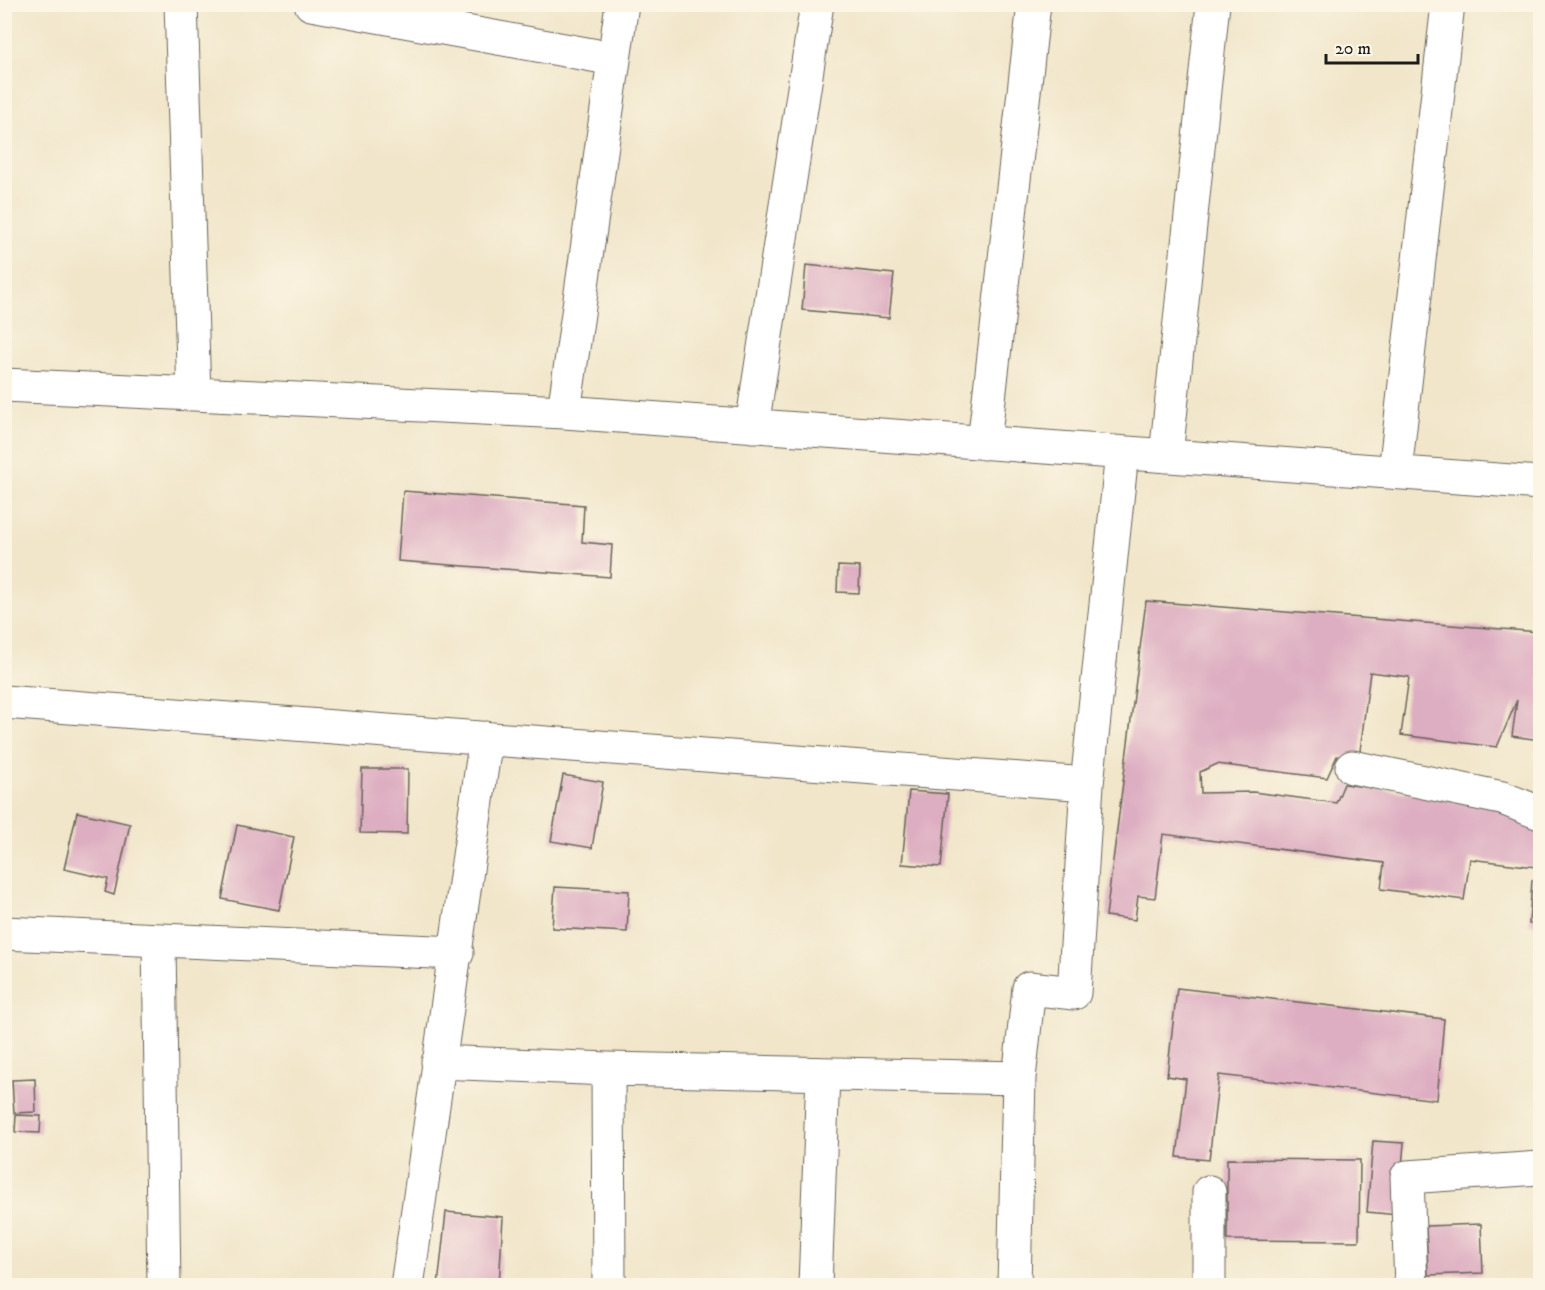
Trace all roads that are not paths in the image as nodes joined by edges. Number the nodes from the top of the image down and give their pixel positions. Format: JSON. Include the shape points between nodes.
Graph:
{"nodes":[{"id":1,"x":181,"y":4,"type":"edge"},
{"id":2,"x":310,"y":4,"type":"edge"},
{"id":3,"x":622,"y":4,"type":"edge"},
{"id":4,"x":817,"y":4,"type":"edge"},
{"id":5,"x":1034,"y":4,"type":"edge"},
{"id":6,"x":1213,"y":4,"type":"edge"},
{"id":7,"x":1448,"y":4,"type":"edge"},
{"id":8,"x":614,"y":58,"type":"junction"},
{"id":9,"x":4,"y":385,"type":"edge"},
{"id":10,"x":194,"y":394,"type":"junction"},
{"id":11,"x":564,"y":412,"type":"junction"},
{"id":12,"x":752,"y":426,"type":"junction"},
{"id":13,"x":984,"y":443,"type":"junction"},
{"id":14,"x":1122,"y":453,"type":"junction"},
{"id":15,"x":1166,"y":456,"type":"junction"},
{"id":16,"x":1395,"y":472,"type":"junction"},
{"id":17,"x":1540,"y":483,"type":"edge"},
{"id":18,"x":4,"y":702,"type":"edge"},
{"id":19,"x":486,"y":738,"type":"junction"},
{"id":20,"x":1352,"y":767,"type":"dead end"},
{"id":21,"x":1087,"y":784,"type":"junction"},
{"id":22,"x":1540,"y":813,"type":"edge"},
{"id":23,"x":4,"y":933,"type":"edge"},
{"id":24,"x":159,"y":941,"type":"junction"},
{"id":25,"x":457,"y":953,"type":"junction"},
{"id":26,"x":438,"y":1062,"type":"junction"},
{"id":27,"x":608,"y":1069,"type":"junction"},
{"id":28,"x":823,"y":1074,"type":"junction"},
{"id":29,"x":1019,"y":1078,"type":"junction"},
{"id":30,"x":1540,"y":1168,"type":"edge"},
{"id":31,"x":1209,"y":1192,"type":"dead end"},
{"id":32,"x":164,"y":1286,"type":"edge"},
{"id":33,"x":407,"y":1286,"type":"edge"},
{"id":34,"x":609,"y":1286,"type":"edge"},
{"id":35,"x":816,"y":1286,"type":"edge"},
{"id":36,"x":1014,"y":1286,"type":"edge"},
{"id":37,"x":1209,"y":1286,"type":"edge"},
{"id":38,"x":1412,"y":1286,"type":"edge"}],
"edges":[{"from":1,"to":10,"type":"street"},
{"from":2,"to":8,"type":"street"},
{"from":3,"to":8,"type":"street"},
{"from":4,"to":12,"type":"street"},
{"from":5,"to":13,"type":"street"},
{"from":6,"to":15,"type":"street"},
{"from":7,"to":16,"type":"street"},
{"from":8,"to":11,"type":"street"},
{"from":9,"to":10,"type":"street"},
{"from":10,"to":11,"type":"street"},
{"from":11,"to":12,"type":"street"},
{"from":12,"to":13,"type":"street"},
{"from":13,"to":14,"type":"street"},
{"from":14,"to":15,"type":"street"},
{"from":14,"to":21,"type":"street"},
{"from":15,"to":16,"type":"street"},
{"from":16,"to":17,"type":"street"},
{"from":18,"to":19,"type":"street"},
{"from":19,"to":21,"type":"street"},
{"from":19,"to":25,"type":"street"},
{"from":20,"to":22,"type":"street","via":[[1502,798]]},
{"from":21,"to":29,"type":"street","via":[[1074,993],[1029,988]]},
{"from":23,"to":24,"type":"street"},
{"from":24,"to":25,"type":"street"},
{"from":24,"to":32,"type":"street"},
{"from":25,"to":26,"type":"street"},
{"from":26,"to":27,"type":"street"},
{"from":26,"to":33,"type":"street"},
{"from":27,"to":28,"type":"street"},
{"from":27,"to":34,"type":"street"},
{"from":28,"to":29,"type":"street"},
{"from":28,"to":35,"type":"street"},
{"from":29,"to":36,"type":"street"},
{"from":30,"to":38,"type":"street","via":[[1407,1177]]},
{"from":31,"to":37,"type":"street"}]}
